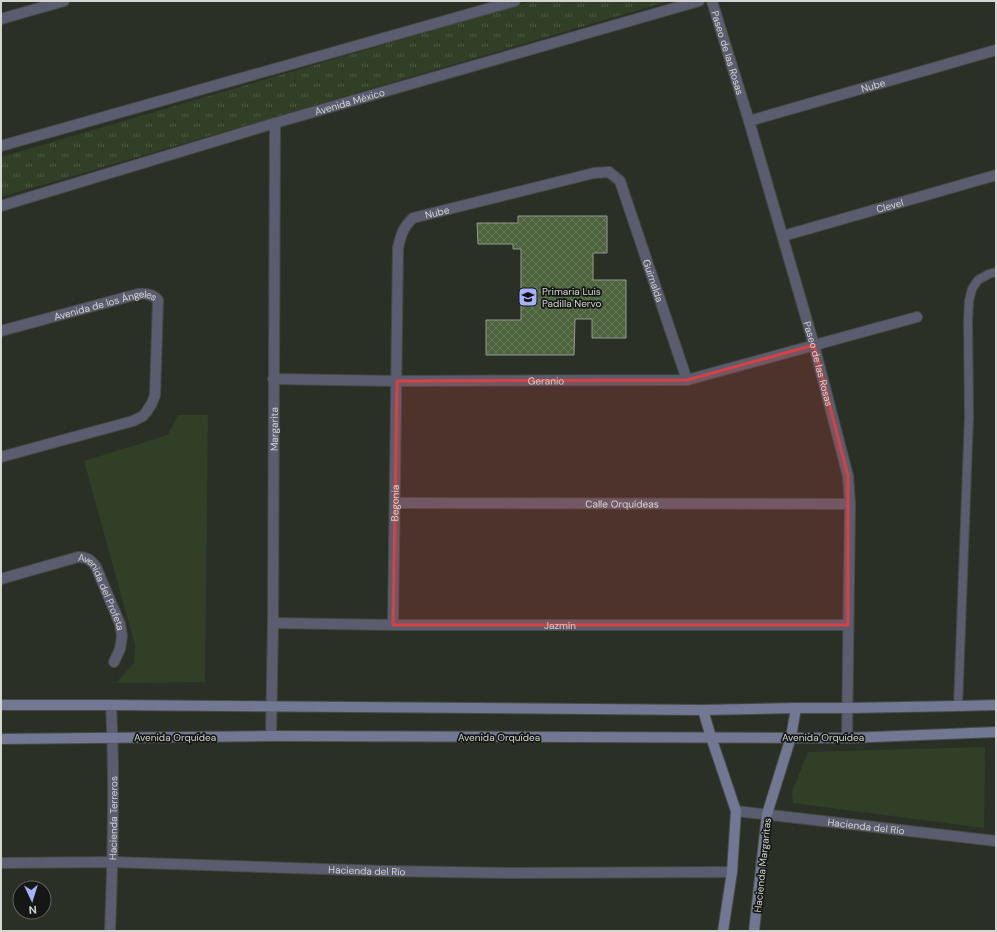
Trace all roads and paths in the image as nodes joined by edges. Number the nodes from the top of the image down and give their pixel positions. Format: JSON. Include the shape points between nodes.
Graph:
{"nodes":[{"id":1,"x":64,"y":1,"type":"edge"},
{"id":2,"x":515,"y":1,"type":"edge"},
{"id":3,"x":699,"y":1,"type":"edge"},
{"id":4,"x":712,"y":1,"type":"edge"},
{"id":5,"x":1,"y":19,"type":"edge"},
{"id":6,"x":996,"y":50,"type":"edge"},
{"id":7,"x":750,"y":122,"type":"junction"},
{"id":8,"x":275,"y":123,"type":"junction"},
{"id":9,"x":1,"y":146,"type":"edge"},
{"id":10,"x":996,"y":175,"type":"edge"},
{"id":11,"x":620,"y":181,"type":"joint"},
{"id":12,"x":1,"y":206,"type":"edge"},
{"id":13,"x":783,"y":236,"type":"junction"},
{"id":14,"x":996,"y":272,"type":"edge"},
{"id":15,"x":917,"y":317,"type":"dead end"},
{"id":16,"x":1,"y":331,"type":"edge"},
{"id":17,"x":814,"y":345,"type":"junction"},
{"id":18,"x":273,"y":379,"type":"junction"},
{"id":19,"x":687,"y":380,"type":"junction"},
{"id":20,"x":397,"y":381,"type":"junction"},
{"id":21,"x":1,"y":457,"type":"edge"},
{"id":22,"x":395,"y":503,"type":"junction"},
{"id":23,"x":850,"y":504,"type":"junction"},
{"id":24,"x":1,"y":579,"type":"edge"},
{"id":25,"x":273,"y":622,"type":"junction"},
{"id":26,"x":393,"y":625,"type":"junction"},
{"id":27,"x":848,"y":625,"type":"junction"},
{"id":28,"x":114,"y":662,"type":"dead end"},
{"id":29,"x":1,"y":705,"type":"edge"},
{"id":30,"x":111,"y":705,"type":"junction"},
{"id":31,"x":996,"y":705,"type":"edge"},
{"id":32,"x":272,"y":706,"type":"junction"},
{"id":33,"x":958,"y":706,"type":"junction"},
{"id":34,"x":796,"y":708,"type":"junction"},
{"id":35,"x":848,"y":708,"type":"junction"},
{"id":36,"x":703,"y":710,"type":"junction"},
{"id":37,"x":996,"y":732,"type":"edge"},
{"id":38,"x":271,"y":736,"type":"junction"},
{"id":39,"x":112,"y":737,"type":"junction"},
{"id":40,"x":711,"y":737,"type":"junction"},
{"id":41,"x":791,"y":737,"type":"junction"},
{"id":42,"x":1,"y":738,"type":"edge"},
{"id":43,"x":847,"y":738,"type":"junction"},
{"id":44,"x":736,"y":811,"type":"junction"},
{"id":45,"x":767,"y":814,"type":"junction"},
{"id":46,"x":996,"y":841,"type":"edge"},
{"id":47,"x":112,"y":862,"type":"junction"},
{"id":48,"x":1,"y":863,"type":"edge"},
{"id":49,"x":732,"y":872,"type":"junction"},
{"id":50,"x":110,"y":931,"type":"edge"},
{"id":51,"x":723,"y":931,"type":"edge"},
{"id":52,"x":754,"y":931,"type":"edge"}],
"edges":[{"from":1,"to":5,"type":"street"},
{"from":2,"to":9,"type":"street"},
{"from":3,"to":8,"type":"street","name":"Avenida México"},
{"from":4,"to":7,"type":"street","name":"Paseo de las Rosas"},
{"from":6,"to":7,"type":"street","name":"Nube"},
{"from":7,"to":13,"type":"street","name":"Paseo de las Rosas"},
{"from":8,"to":12,"type":"street","name":"Avenida México"},
{"from":8,"to":18,"type":"street","name":"Margarita"},
{"from":10,"to":13,"type":"street","name":"Clevel"},
{"from":11,"to":19,"type":"street","name":"Guirnalda"},
{"from":11,"to":20,"type":"street","name":"Nube","via":[[609,172],[594,173],[413,218],[405,226],[398,248]]},
{"from":13,"to":17,"type":"street","name":"Paseo de las Rosas"},
{"from":14,"to":33,"type":"lane","via":[[978,280],[969,301],[969,417]]},
{"from":15,"to":17,"type":"street","name":"Geranio"},
{"from":16,"to":21,"type":"street","name":"Avenida de los Ángeles","via":[[138,294],[150,294],[158,300],[155,395],[143,416],[133,421]]},
{"from":17,"to":19,"type":"street","name":"Geranio"},
{"from":17,"to":23,"type":"street","name":"Paseo de las Rosas","via":[[848,476]]},
{"from":18,"to":20,"type":"street","name":"Geranio"},
{"from":18,"to":25,"type":"street","name":"Margarita"},
{"from":19,"to":20,"type":"street","name":"Geranio"},
{"from":20,"to":22,"type":"street","name":"Begonia"},
{"from":22,"to":23,"type":"street","name":"Calle Orquídeas"},
{"from":22,"to":26,"type":"street","name":"Begonia"},
{"from":23,"to":27,"type":"street","name":"Paseo de las Rosas"},
{"from":24,"to":28,"type":"street","name":"Avenida del Profeta","via":[[78,557],[88,558],[96,567],[120,624],[120,649]]},
{"from":25,"to":26,"type":"street","name":"Jazmín"},
{"from":25,"to":32,"type":"street","name":"Margarita"},
{"from":26,"to":27,"type":"street","name":"Jazmín"},
{"from":27,"to":35,"type":"street","name":"Paseo de las Rosas"},
{"from":29,"to":30,"type":"street"},
{"from":30,"to":32,"type":"street"},
{"from":30,"to":39,"type":"street","name":"Hacienda Terreros"},
{"from":31,"to":33,"type":"street"},
{"from":32,"to":36,"type":"street"},
{"from":32,"to":38,"type":"street","name":"Margarita"},
{"from":33,"to":35,"type":"street"},
{"from":34,"to":35,"type":"street"},
{"from":34,"to":36,"type":"street"},
{"from":34,"to":41,"type":"street","name":"Hacienda Margaritas"},
{"from":35,"to":43,"type":"street","name":"Paseo de las Rosas"},
{"from":36,"to":40,"type":"street"},
{"from":37,"to":43,"type":"street","name":"Avenida Orquídea"},
{"from":38,"to":39,"type":"street","name":"Avenida Orquídea"},
{"from":38,"to":40,"type":"street","name":"Avenida Orquídea"},
{"from":39,"to":42,"type":"street","name":"Avenida Orquídea"},
{"from":39,"to":47,"type":"street","name":"Hacienda Terreros"},
{"from":40,"to":41,"type":"street","name":"Avenida Orquídea"},
{"from":40,"to":44,"type":"street"},
{"from":41,"to":43,"type":"street","name":"Avenida Orquídea"},
{"from":41,"to":45,"type":"street","name":"Hacienda Margaritas"},
{"from":44,"to":45,"type":"street","name":"Hacienda del Río"},
{"from":44,"to":49,"type":"street"},
{"from":45,"to":46,"type":"street","name":"Hacienda del Río"},
{"from":45,"to":52,"type":"street","name":"Hacienda Margaritas"},
{"from":47,"to":48,"type":"street","name":"Hacienda del Río"},
{"from":47,"to":49,"type":"street","name":"Hacienda del Río","via":[[509,873]]},
{"from":47,"to":50,"type":"street","name":"Hacienda Terreros"},
{"from":49,"to":51,"type":"street"}]}
